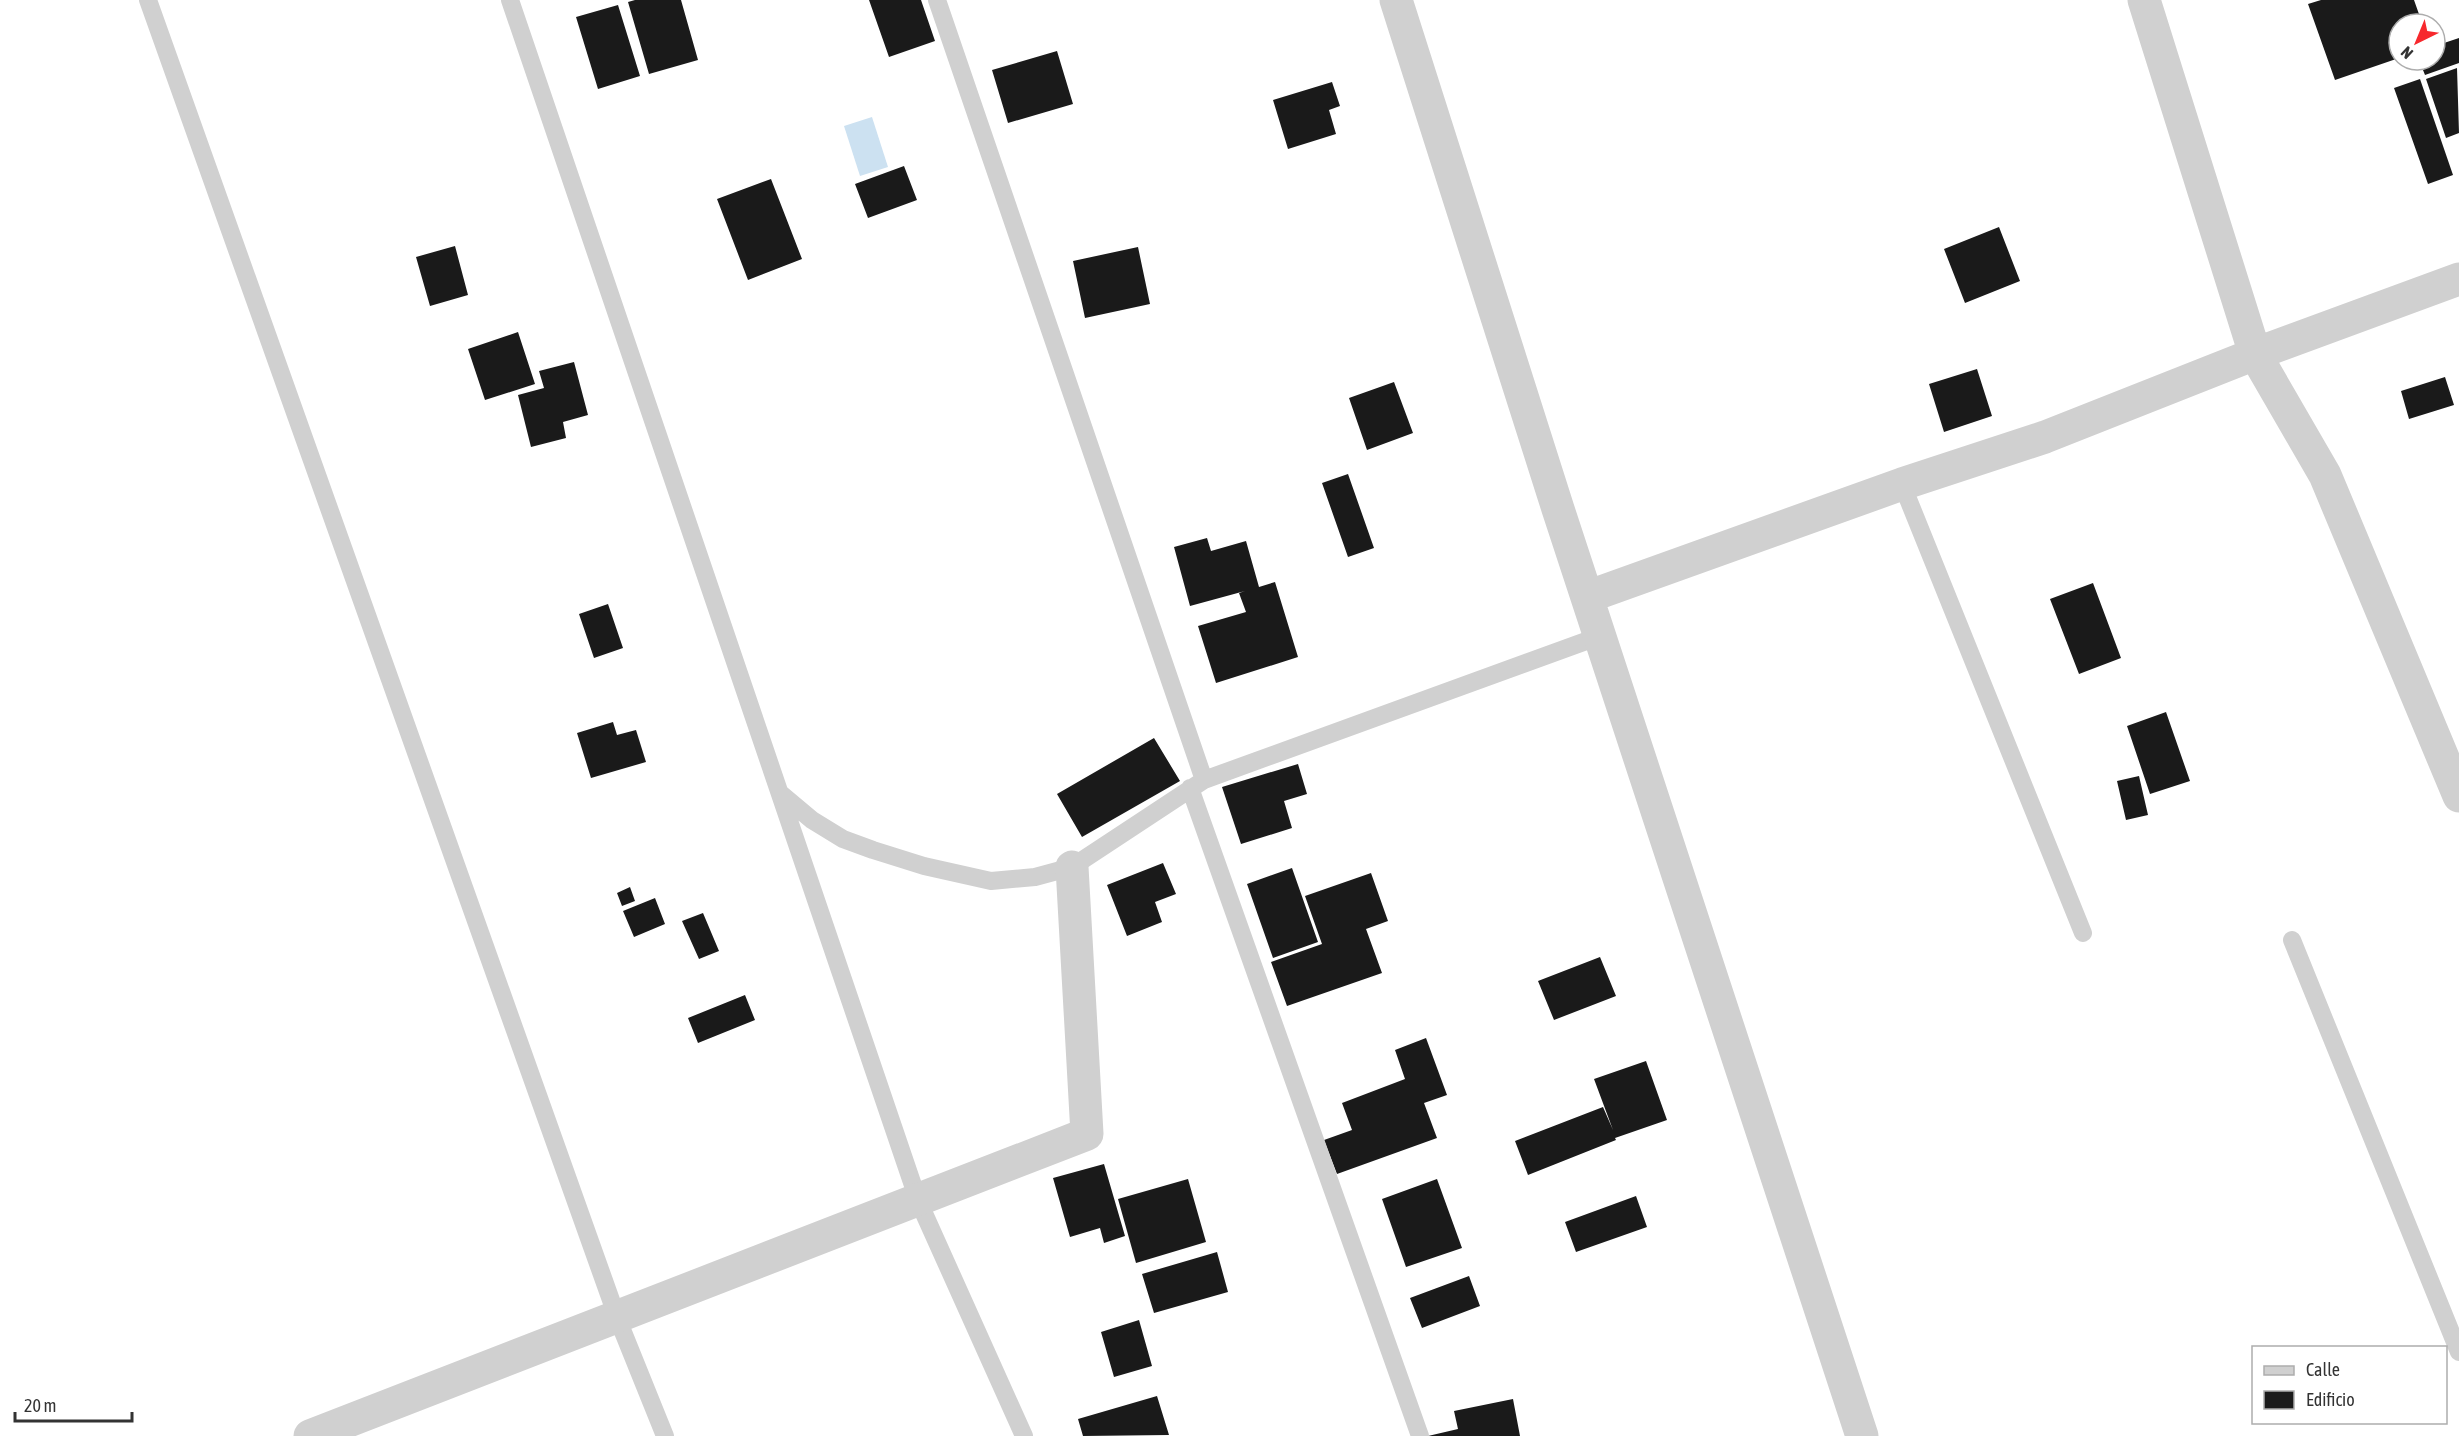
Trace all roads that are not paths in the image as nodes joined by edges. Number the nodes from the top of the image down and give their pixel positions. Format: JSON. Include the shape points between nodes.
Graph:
{"nodes":[{"id":1,"x":148,"y":0,"type":"edge"},
{"id":2,"x":510,"y":0,"type":"edge"},
{"id":3,"x":937,"y":0,"type":"edge"},
{"id":4,"x":1396,"y":0,"type":"edge"},
{"id":5,"x":2144,"y":0,"type":"edge"},
{"id":6,"x":2459,"y":279,"type":"edge"},
{"id":7,"x":2255,"y":354,"type":"junction"},
{"id":8,"x":1902,"y":484,"type":"junction"},
{"id":9,"x":1587,"y":597,"type":"junction"},
{"id":10,"x":1600,"y":636,"type":"junction"},
{"id":11,"x":1197,"y":784,"type":"junction"},
{"id":12,"x":780,"y":793,"type":"junction"},
{"id":13,"x":2459,"y":796,"type":"edge"},
{"id":14,"x":1072,"y":867,"type":"junction"},
{"id":15,"x":2083,"y":933,"type":"dead end"},
{"id":16,"x":2292,"y":940,"type":"dead end"},
{"id":17,"x":918,"y":1200,"type":"junction"},
{"id":18,"x":617,"y":1317,"type":"junction"},
{"id":19,"x":2459,"y":1352,"type":"edge"},
{"id":20,"x":310,"y":1436,"type":"edge"},
{"id":21,"x":666,"y":1436,"type":"edge"},
{"id":22,"x":1024,"y":1436,"type":"edge"},
{"id":23,"x":1420,"y":1436,"type":"edge"},
{"id":24,"x":1862,"y":1436,"type":"edge"}],
"edges":[{"from":1,"to":18,"type":"lane"},
{"from":2,"to":12,"type":"lane"},
{"from":3,"to":11,"type":"lane"},
{"from":4,"to":9,"type":"street"},
{"from":5,"to":7,"type":"street"},
{"from":6,"to":7,"type":"street"},
{"from":7,"to":8,"type":"street","via":[[2045,437]]},
{"from":7,"to":13,"type":"street","via":[[2325,475]]},
{"from":8,"to":9,"type":"street"},
{"from":8,"to":15,"type":"lane"},
{"from":9,"to":10,"type":"street"},
{"from":10,"to":11,"type":"lane"},
{"from":10,"to":24,"type":"street"},
{"from":11,"to":14,"type":"lane"},
{"from":11,"to":23,"type":"lane"},
{"from":12,"to":14,"type":"lane","via":[[812,820],[843,838],[924,866],[991,881],[1035,877]]},
{"from":12,"to":17,"type":"lane"},
{"from":14,"to":17,"type":"street","via":[[1087,1134]]},
{"from":16,"to":19,"type":"lane"},
{"from":17,"to":18,"type":"street"},
{"from":17,"to":22,"type":"lane"},
{"from":18,"to":20,"type":"street"},
{"from":18,"to":21,"type":"lane"}]}
